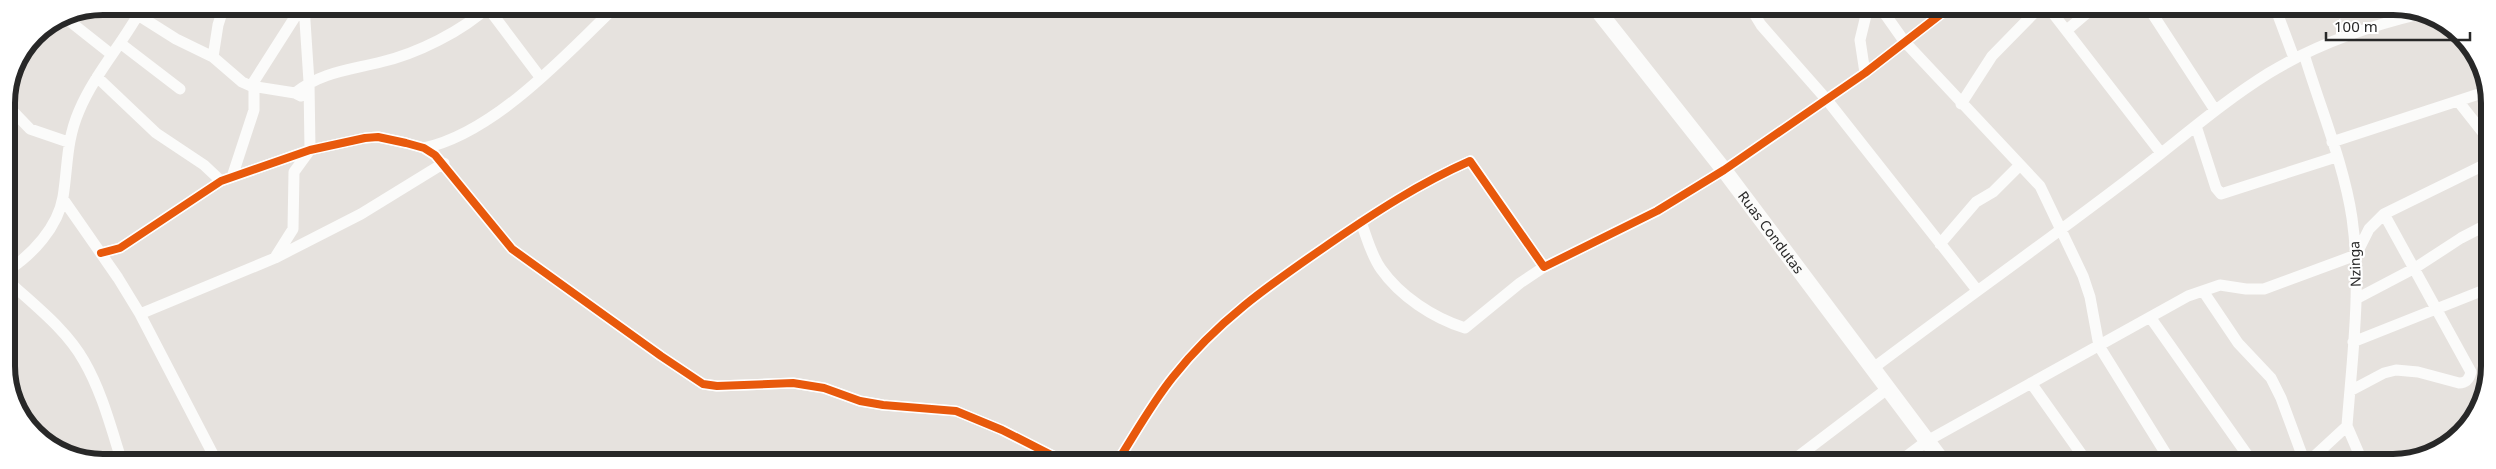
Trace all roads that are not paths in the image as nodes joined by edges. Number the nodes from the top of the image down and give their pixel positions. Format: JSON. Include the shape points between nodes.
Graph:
{"nodes":[{"id":1,"x":137,"y":15,"type":"edge"},
{"id":2,"x":145,"y":15,"type":"edge"},
{"id":3,"x":221,"y":15,"type":"edge"},
{"id":4,"x":297,"y":15,"type":"edge"},
{"id":5,"x":304,"y":15,"type":"edge"},
{"id":6,"x":476,"y":15,"type":"edge"},
{"id":7,"x":494,"y":15,"type":"edge"},
{"id":8,"x":606,"y":15,"type":"edge"},
{"id":9,"x":1601,"y":15,"type":"edge"},
{"id":10,"x":1755,"y":15,"type":"edge"},
{"id":11,"x":1866,"y":15,"type":"edge"},
{"id":12,"x":1886,"y":15,"type":"edge"},
{"id":13,"x":1939,"y":15,"type":"edge"},
{"id":14,"x":2032,"y":15,"type":"edge"},
{"id":15,"x":2054,"y":15,"type":"edge"},
{"id":16,"x":2084,"y":15,"type":"edge"},
{"id":17,"x":2153,"y":15,"type":"edge"},
{"id":18,"x":2279,"y":15,"type":"edge"},
{"id":19,"x":2395,"y":15,"type":"edge"},
{"id":20,"x":2409,"y":17,"type":"edge"},
{"id":21,"x":2396,"y":20,"type":"junction"},
{"id":22,"x":70,"y":22,"type":"edge"},
{"id":23,"x":2066,"y":30,"type":"junction"},
{"id":24,"x":1904,"y":41,"type":"junction"},
{"id":25,"x":120,"y":42,"type":"junction"},
{"id":26,"x":111,"y":54,"type":"junction"},
{"id":27,"x":2299,"y":56,"type":"junction"},
{"id":28,"x":213,"y":57,"type":"junction"},
{"id":29,"x":1865,"y":73,"type":"junction"},
{"id":30,"x":540,"y":77,"type":"junction"},
{"id":31,"x":97,"y":78,"type":"junction"},
{"id":32,"x":309,"y":82,"type":"junction"},
{"id":33,"x":252,"y":86,"type":"junction"},
{"id":34,"x":180,"y":89,"type":"dead end"},
{"id":35,"x":295,"y":93,"type":"junction"},
{"id":36,"x":2480,"y":94,"type":"edge"},
{"id":37,"x":308,"y":99,"type":"junction"},
{"id":38,"x":1827,"y":100,"type":"junction"},
{"id":39,"x":2458,"y":101,"type":"junction"},
{"id":40,"x":1962,"y":104,"type":"junction"},
{"id":41,"x":2215,"y":110,"type":"junction"},
{"id":42,"x":15,"y":113,"type":"edge"},
{"id":43,"x":2196,"y":126,"type":"junction"},
{"id":44,"x":2481,"y":130,"type":"edge"},
{"id":45,"x":68,"y":142,"type":"junction"},
{"id":46,"x":2332,"y":142,"type":"junction"},
{"id":47,"x":424,"y":148,"type":"junction"},
{"id":48,"x":310,"y":150,"type":"junction"},
{"id":49,"x":2161,"y":153,"type":"junction"},
{"id":50,"x":2336,"y":157,"type":"junction"},
{"id":51,"x":444,"y":163,"type":"junction"},
{"id":52,"x":2020,"y":165,"type":"junction"},
{"id":53,"x":2481,"y":166,"type":"edge"},
{"id":54,"x":1724,"y":170,"type":"junction"},
{"id":55,"x":232,"y":177,"type":"junction"},
{"id":56,"x":221,"y":181,"type":"junction"},
{"id":57,"x":63,"y":198,"type":"junction"},
{"id":58,"x":2384,"y":214,"type":"junction"},
{"id":59,"x":1361,"y":222,"type":"junction"},
{"id":60,"x":2061,"y":228,"type":"junction"},
{"id":61,"x":2481,"y":228,"type":"edge"},
{"id":62,"x":1940,"y":244,"type":"junction"},
{"id":63,"x":101,"y":253,"type":"junction"},
{"id":64,"x":2356,"y":255,"type":"junction"},
{"id":65,"x":275,"y":258,"type":"junction"},
{"id":66,"x":15,"y":266,"type":"edge"},
{"id":67,"x":1544,"y":267,"type":"junction"},
{"id":68,"x":2416,"y":268,"type":"junction"},
{"id":69,"x":15,"y":287,"type":"edge"},
{"id":70,"x":1978,"y":290,"type":"junction"},
{"id":71,"x":2203,"y":291,"type":"junction"},
{"id":72,"x":2481,"y":291,"type":"edge"},
{"id":73,"x":2356,"y":300,"type":"junction"},
{"id":74,"x":2438,"y":309,"type":"junction"},
{"id":75,"x":140,"y":314,"type":"junction"},
{"id":76,"x":2150,"y":317,"type":"junction"},
{"id":77,"x":2353,"y":342,"type":"junction"},
{"id":78,"x":2099,"y":346,"type":"junction"},
{"id":79,"x":1872,"y":369,"type":"junction"},
{"id":80,"x":2031,"y":383,"type":"junction"},
{"id":81,"x":1887,"y":389,"type":"junction"},
{"id":82,"x":2350,"y":391,"type":"junction"},
{"id":83,"x":2347,"y":426,"type":"junction"},
{"id":84,"x":1927,"y":441,"type":"junction"},
{"id":85,"x":119,"y":454,"type":"edge"},
{"id":86,"x":212,"y":454,"type":"edge"},
{"id":87,"x":1049,"y":454,"type":"edge"},
{"id":88,"x":1121,"y":454,"type":"edge"},
{"id":89,"x":1802,"y":454,"type":"edge"},
{"id":90,"x":1910,"y":454,"type":"edge"},
{"id":91,"x":1937,"y":454,"type":"edge"},
{"id":92,"x":2081,"y":454,"type":"edge"},
{"id":93,"x":2166,"y":454,"type":"edge"},
{"id":94,"x":2247,"y":454,"type":"edge"},
{"id":95,"x":2303,"y":454,"type":"edge"},
{"id":96,"x":2315,"y":454,"type":"edge"},
{"id":97,"x":2359,"y":454,"type":"edge"}],
"edges":[{"from":1,"to":25,"type":"street"},
{"from":2,"to":28,"type":"street","via":[[183,43]]},
{"from":3,"to":28,"type":"street"},
{"from":4,"to":33,"type":"street"},
{"from":5,"to":32,"type":"street"},
{"from":6,"to":32,"type":"street","via":[[429,46],[382,62],[326,74]]},
{"from":7,"to":30,"type":"street"},
{"from":8,"to":30,"type":"street"},
{"from":9,"to":54,"type":"street","name":"Ruas Condutas"},
{"from":10,"to":38,"type":"street"},
{"from":11,"to":29,"type":"street","via":[[1860,40]]},
{"from":12,"to":24,"type":"street"},
{"from":13,"to":24,"type":"street"},
{"from":14,"to":40,"type":"street","via":[[1992,56]]},
{"from":15,"to":23,"type":"street"},
{"from":16,"to":23,"type":"street"},
{"from":17,"to":41,"type":"street"},
{"from":18,"to":27,"type":"street","name":"Nzinga"},
{"from":19,"to":21,"type":"street"},
{"from":20,"to":21,"type":"street"},
{"from":21,"to":27,"type":"street"},
{"from":22,"to":26,"type":"street"},
{"from":23,"to":49,"type":"street"},
{"from":24,"to":29,"type":"street"},
{"from":24,"to":40,"type":"street"},
{"from":25,"to":26,"type":"street"},
{"from":25,"to":34,"type":"street"},
{"from":26,"to":31,"type":"street"},
{"from":27,"to":41,"type":"street"},
{"from":27,"to":46,"type":"street","name":"Nzinga"},
{"from":28,"to":33,"type":"street","via":[[234,77]]},
{"from":29,"to":38,"type":"street"},
{"from":30,"to":47,"type":"street","via":[[479,126],[446,143]]},
{"from":31,"to":45,"type":"street","via":[[79,111]]},
{"from":31,"to":56,"type":"street","via":[[156,133],[204,165]]},
{"from":32,"to":35,"type":"street"},
{"from":32,"to":37,"type":"street"},
{"from":33,"to":35,"type":"street"},
{"from":33,"to":55,"type":"street","via":[[254,110]]},
{"from":35,"to":37,"type":"street"},
{"from":36,"to":39,"type":"street"},
{"from":37,"to":48,"type":"street"},
{"from":38,"to":54,"type":"street"},
{"from":38,"to":62,"type":"street"},
{"from":39,"to":44,"type":"street"},
{"from":39,"to":46,"type":"street"},
{"from":40,"to":52,"type":"street"},
{"from":41,"to":43,"type":"street"},
{"from":42,"to":45,"type":"street","via":[[30,129]]},
{"from":43,"to":49,"type":"street"},
{"from":43,"to":50,"type":"street","via":[[2216,188],[2221,194]]},
{"from":45,"to":57,"type":"street"},
{"from":46,"to":50,"type":"street","name":"Nzinga"},
{"from":47,"to":48,"type":"street","via":[[372,137]]},
{"from":47,"to":51,"type":"street"},
{"from":48,"to":55,"type":"street"},
{"from":48,"to":65,"type":"street","via":[[294,172],[294,229]]},
{"from":49,"to":60,"type":"street"},
{"from":50,"to":64,"type":"street","name":"Nzinga","via":[[2350,209]]},
{"from":51,"to":65,"type":"street","via":[[361,214]]},
{"from":51,"to":87,"type":"street","via":[[512,249],[703,384],[793,383],[824,388],[882,405],[956,410]]},
{"from":52,"to":60,"type":"street","via":[[2040,186]]},
{"from":52,"to":62,"type":"street","via":[[1993,192],[1976,202]]},
{"from":53,"to":58,"type":"street"},
{"from":54,"to":67,"type":"street","via":[[1656,211]]},
{"from":54,"to":79,"type":"street","name":"Ruas Condutas"},
{"from":55,"to":56,"type":"street"},
{"from":56,"to":63,"type":"street","via":[[120,248]]},
{"from":57,"to":63,"type":"street"},
{"from":57,"to":66,"type":"street","via":[[40,242]]},
{"from":58,"to":64,"type":"street","via":[[2369,229]]},
{"from":58,"to":68,"type":"street"},
{"from":59,"to":67,"type":"street","via":[[1437,175],[1470,161]]},
{"from":59,"to":67,"type":"street","via":[[1376,260],[1400,291],[1440,318],[1465,328]]},
{"from":59,"to":88,"type":"street","via":[[1247,301],[1210,336],[1173,377]]},
{"from":60,"to":70,"type":"street"},
{"from":60,"to":78,"type":"street","via":[[2086,283]]},
{"from":61,"to":68,"type":"street"},
{"from":62,"to":70,"type":"street"},
{"from":63,"to":75,"type":"street"},
{"from":64,"to":71,"type":"street","via":[[2264,289],[2220,285]]},
{"from":64,"to":73,"type":"street","name":"Nzinga"},
{"from":65,"to":75,"type":"street"},
{"from":68,"to":73,"type":"street"},
{"from":68,"to":74,"type":"street"},
{"from":69,"to":85,"type":"street","via":[[68,337],[84,360],[102,400]]},
{"from":70,"to":79,"type":"street"},
{"from":71,"to":76,"type":"street"},
{"from":71,"to":95,"type":"street","via":[[2238,343],[2271,378]]},
{"from":72,"to":74,"type":"street"},
{"from":73,"to":77,"type":"street","name":"Nzinga"},
{"from":74,"to":77,"type":"street"},
{"from":74,"to":82,"type":"street","via":[[2470,368],[2470,378],[2459,383],[2396,370]]},
{"from":75,"to":86,"type":"street"},
{"from":76,"to":78,"type":"street"},
{"from":76,"to":94,"type":"street"},
{"from":77,"to":82,"type":"street","name":"Nzinga"},
{"from":78,"to":80,"type":"street"},
{"from":78,"to":93,"type":"street"},
{"from":79,"to":81,"type":"street","name":"Ruas Condutas"},
{"from":80,"to":84,"type":"street"},
{"from":80,"to":92,"type":"street"},
{"from":81,"to":84,"type":"street","name":"Ruas Condutas"},
{"from":81,"to":89,"type":"street"},
{"from":82,"to":83,"type":"street","name":"Nzinga"},
{"from":83,"to":96,"type":"street"},
{"from":83,"to":97,"type":"street"},
{"from":84,"to":90,"type":"street"},
{"from":84,"to":91,"type":"street","name":"Ruas Condutas"}]}
